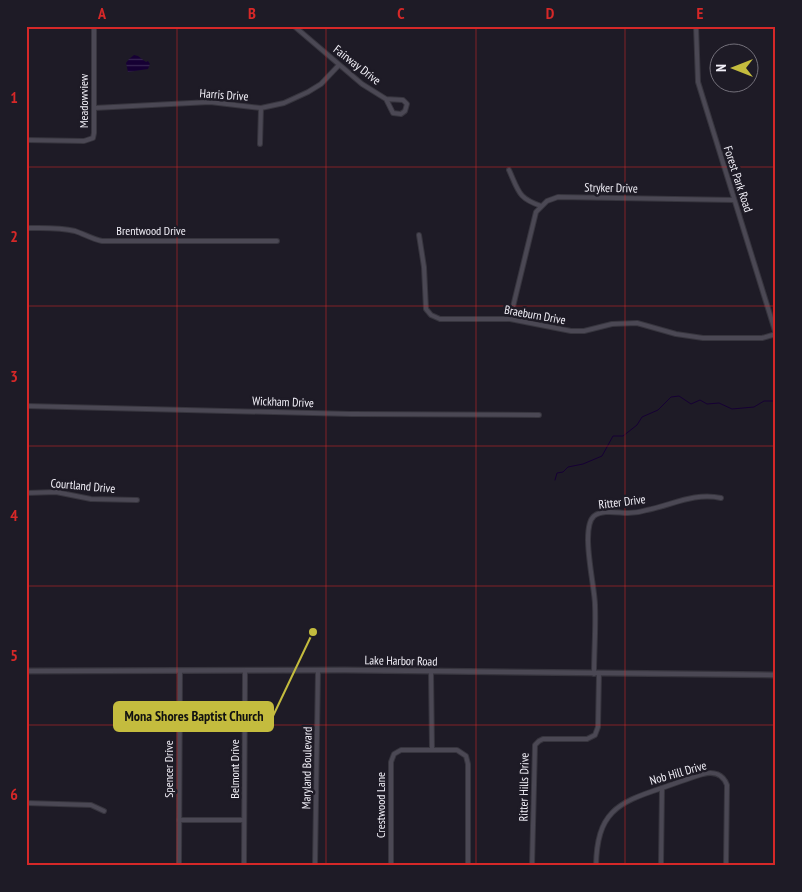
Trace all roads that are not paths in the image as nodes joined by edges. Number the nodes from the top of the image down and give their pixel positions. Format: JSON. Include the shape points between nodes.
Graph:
{"nodes":[{"id":1,"x":94,"y":26,"type":"edge"},
{"id":2,"x":294,"y":26,"type":"edge"},
{"id":3,"x":696,"y":26,"type":"edge"},
{"id":4,"x":339,"y":65,"type":"junction"},
{"id":5,"x":386,"y":99,"type":"junction"},
{"id":6,"x":94,"y":108,"type":"junction"},
{"id":7,"x":261,"y":108,"type":"junction"},
{"id":8,"x":26,"y":140,"type":"edge"},
{"id":9,"x":260,"y":144,"type":"dead end"},
{"id":10,"x":509,"y":170,"type":"dead end"},
{"id":11,"x":734,"y":200,"type":"junction"},
{"id":12,"x":541,"y":206,"type":"junction"},
{"id":13,"x":26,"y":228,"type":"edge"},
{"id":14,"x":419,"y":235,"type":"dead end"},
{"id":15,"x":277,"y":241,"type":"dead end"},
{"id":16,"x":510,"y":319,"type":"junction"},
{"id":17,"x":776,"y":334,"type":"edge"},
{"id":18,"x":26,"y":406,"type":"edge"},
{"id":19,"x":539,"y":415,"type":"dead end"},
{"id":20,"x":26,"y":492,"type":"edge"},
{"id":21,"x":721,"y":498,"type":"dead end"},
{"id":22,"x":137,"y":500,"type":"dead end"},
{"id":23,"x":318,"y":670,"type":"junction"},
{"id":24,"x":26,"y":671,"type":"edge"},
{"id":25,"x":431,"y":671,"type":"junction"},
{"id":26,"x":180,"y":672,"type":"junction"},
{"id":27,"x":245,"y":672,"type":"junction"},
{"id":28,"x":597,"y":674,"type":"junction"},
{"id":29,"x":776,"y":675,"type":"edge"},
{"id":30,"x":432,"y":750,"type":"junction"},
{"id":31,"x":662,"y":788,"type":"junction"},
{"id":32,"x":26,"y":804,"type":"edge"},
{"id":33,"x":104,"y":811,"type":"dead end"},
{"id":34,"x":179,"y":820,"type":"junction"},
{"id":35,"x":244,"y":820,"type":"junction"},
{"id":36,"x":179,"y":866,"type":"edge"},
{"id":37,"x":244,"y":866,"type":"edge"},
{"id":38,"x":316,"y":866,"type":"edge"},
{"id":39,"x":391,"y":866,"type":"edge"},
{"id":40,"x":468,"y":866,"type":"edge"},
{"id":41,"x":532,"y":866,"type":"edge"},
{"id":42,"x":596,"y":866,"type":"edge"},
{"id":43,"x":661,"y":866,"type":"edge"},
{"id":44,"x":726,"y":866,"type":"edge"}],
"edges":[{"from":1,"to":6,"type":"street","name":"Meadowview"},
{"from":2,"to":4,"type":"street","name":"Fairway Drive"},
{"from":3,"to":11,"type":"street","name":"Forest Park Road","via":[[697,78]]},
{"from":4,"to":5,"type":"street","name":"Fairway Drive"},
{"from":4,"to":7,"type":"street","name":"Harris Drive","via":[[321,84],[308,92],[284,103]]},
{"from":5,"to":5,"type":"street","name":"Fairway Drive","via":[[403,100],[405,111],[395,114]]},
{"from":6,"to":7,"type":"street","name":"Harris Drive","via":[[210,102]]},
{"from":6,"to":8,"type":"street","name":"Meadowview","via":[[91,140]]},
{"from":7,"to":9,"type":"street"},
{"from":10,"to":12,"type":"street","via":[[522,197]]},
{"from":11,"to":12,"type":"street","name":"Stryker Drive","via":[[558,197]]},
{"from":11,"to":17,"type":"street","name":"Forest Park Road"},
{"from":12,"to":16,"type":"street","via":[[536,212]]},
{"from":13,"to":15,"type":"street","name":"Brentwood Drive","via":[[76,231],[102,241]]},
{"from":14,"to":16,"type":"street","name":"Braeburn Drive","via":[[426,309],[431,315],[440,319]]},
{"from":16,"to":17,"type":"street","name":"Braeburn Drive","via":[[570,332],[637,323],[703,338],[762,338]]},
{"from":18,"to":19,"type":"street","name":"Wickham Drive"},
{"from":20,"to":22,"type":"street","name":"Courtland Drive"},
{"from":21,"to":28,"type":"street","name":"Ritter Drive","via":[[700,496],[648,510],[605,512],[593,518],[589,560],[596,604]]},
{"from":23,"to":25,"type":"street","name":"Lake Harbor Road"},
{"from":23,"to":27,"type":"street","name":"Lake Harbor Road"},
{"from":23,"to":38,"type":"street","name":"Maryland Boulevard"},
{"from":24,"to":26,"type":"street","name":"Lake Harbor Road"},
{"from":25,"to":28,"type":"street","name":"Lake Harbor Road"},
{"from":25,"to":30,"type":"street"},
{"from":26,"to":27,"type":"street","name":"Lake Harbor Road"},
{"from":26,"to":34,"type":"street","name":"Spencer Drive"},
{"from":27,"to":35,"type":"street","name":"Belmont Drive"},
{"from":28,"to":29,"type":"street","name":"Lake Harbor Road"},
{"from":28,"to":41,"type":"street","name":"Ritter Hills Drive","via":[[598,727],[595,735],[586,739],[544,739],[535,746]]},
{"from":30,"to":39,"type":"street","name":"Crestwood Lane","via":[[402,750],[392,759]]},
{"from":30,"to":40,"type":"street","name":"Crestwood Lane","via":[[460,751],[468,760]]},
{"from":31,"to":42,"type":"street","name":"Nob Hill Drive","via":[[628,800],[614,810],[599,836]]},
{"from":31,"to":43,"type":"street"},
{"from":31,"to":44,"type":"street","name":"Nob Hill Drive","via":[[707,773],[723,778],[727,785]]},
{"from":32,"to":33,"type":"street","via":[[91,805]]},
{"from":34,"to":35,"type":"street"},
{"from":34,"to":36,"type":"street","name":"Spencer Drive"},
{"from":35,"to":37,"type":"street","name":"Belmont Drive"}]}
